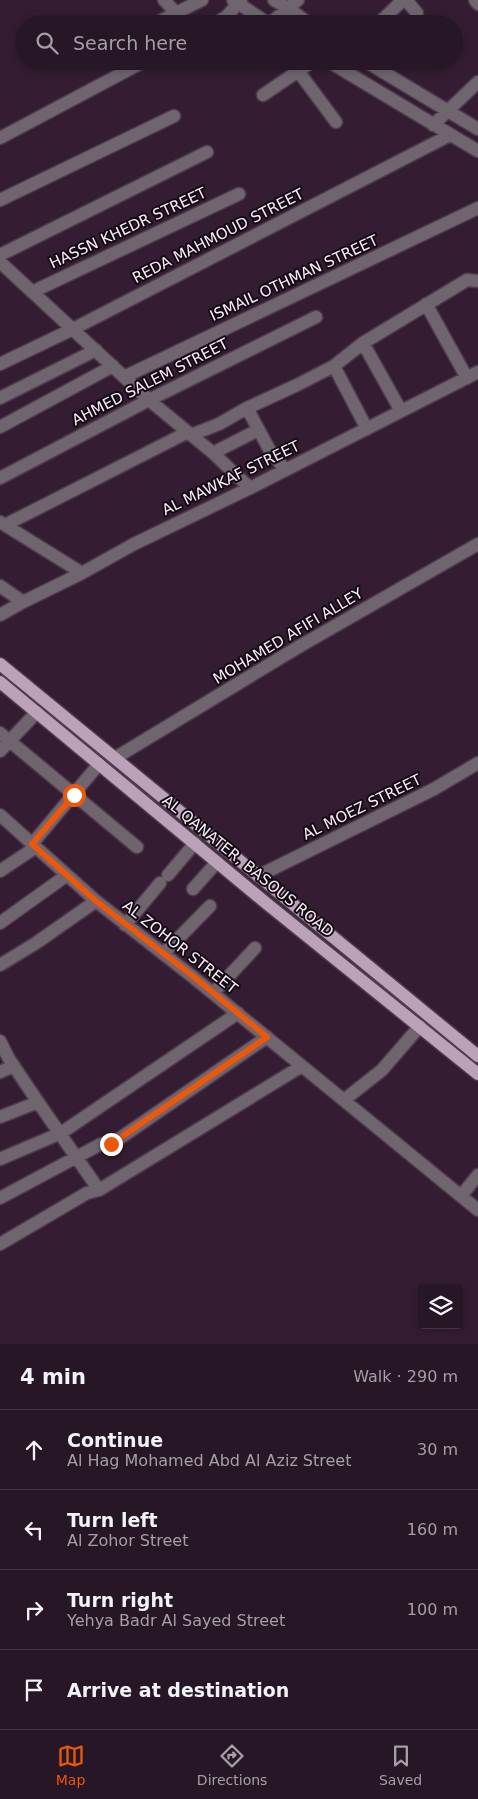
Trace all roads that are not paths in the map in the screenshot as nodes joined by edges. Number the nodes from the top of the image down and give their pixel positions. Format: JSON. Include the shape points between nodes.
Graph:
{"nodes":[{"id":1,"x":164,"y":0,"type":"edge"},
{"id":2,"x":202,"y":0,"type":"edge"},
{"id":3,"x":274,"y":0,"type":"edge"},
{"id":4,"x":404,"y":0,"type":"edge"},
{"id":5,"x":475,"y":0,"type":"edge"},
{"id":6,"x":238,"y":1,"type":"edge"},
{"id":7,"x":293,"y":4,"type":"edge"},
{"id":8,"x":478,"y":4,"type":"edge"},
{"id":9,"x":176,"y":13,"type":"junction"},
{"id":10,"x":418,"y":13,"type":"dead end"},
{"id":11,"x":172,"y":15,"type":"edge"},
{"id":12,"x":227,"y":15,"type":"edge"},
{"id":13,"x":257,"y":15,"type":"edge"},
{"id":14,"x":280,"y":15,"type":"edge"},
{"id":15,"x":302,"y":15,"type":"edge"},
{"id":16,"x":388,"y":15,"type":"edge"},
{"id":17,"x":128,"y":70,"type":"edge"},
{"id":18,"x":343,"y":70,"type":"edge"},
{"id":19,"x":379,"y":70,"type":"edge"},
{"id":20,"x":298,"y":71,"type":"joint"},
{"id":21,"x":478,"y":82,"type":"edge"},
{"id":22,"x":264,"y":95,"type":"dead end"},
{"id":23,"x":447,"y":112,"type":"junction"},
{"id":24,"x":174,"y":116,"type":"dead end"},
{"id":25,"x":336,"y":122,"type":"dead end"},
{"id":26,"x":433,"y":125,"type":"junction"},
{"id":27,"x":478,"y":130,"type":"edge"},
{"id":28,"x":450,"y":135,"type":"junction"},
{"id":29,"x":0,"y":138,"type":"edge"},
{"id":30,"x":478,"y":151,"type":"edge"},
{"id":31,"x":207,"y":152,"type":"dead end"},
{"id":32,"x":239,"y":194,"type":"dead end"},
{"id":33,"x":0,"y":200,"type":"edge"},
{"id":34,"x":478,"y":208,"type":"edge"},
{"id":35,"x":0,"y":255,"type":"edge"},
{"id":36,"x":0,"y":262,"type":"edge"},
{"id":37,"x":478,"y":281,"type":"edge"},
{"id":38,"x":32,"y":292,"type":"junction"},
{"id":39,"x":426,"y":304,"type":"junction"},
{"id":40,"x":316,"y":317,"type":"dead end"},
{"id":41,"x":73,"y":329,"type":"junction"},
{"id":42,"x":363,"y":343,"type":"junction"},
{"id":43,"x":96,"y":350,"type":"junction"},
{"id":44,"x":0,"y":364,"type":"edge"},
{"id":45,"x":113,"y":366,"type":"junction"},
{"id":46,"x":334,"y":366,"type":"junction"},
{"id":47,"x":473,"y":375,"type":"edge"},
{"id":48,"x":124,"y":377,"type":"junction"},
{"id":49,"x":0,"y":398,"type":"edge"},
{"id":50,"x":149,"y":400,"type":"junction"},
{"id":51,"x":247,"y":408,"type":"junction"},
{"id":52,"x":401,"y":411,"type":"junction"},
{"id":53,"x":0,"y":427,"type":"edge"},
{"id":54,"x":367,"y":428,"type":"junction"},
{"id":55,"x":258,"y":430,"type":"junction"},
{"id":56,"x":190,"y":434,"type":"junction"},
{"id":57,"x":213,"y":452,"type":"junction"},
{"id":58,"x":285,"y":470,"type":"junction"},
{"id":59,"x":1,"y":476,"type":"edge"},
{"id":60,"x":250,"y":488,"type":"junction"},
{"id":61,"x":3,"y":524,"type":"edge"},
{"id":62,"x":478,"y":544,"type":"edge"},
{"id":63,"x":82,"y":573,"type":"junction"},
{"id":64,"x":0,"y":586,"type":"edge"},
{"id":65,"x":23,"y":602,"type":"junction"},
{"id":66,"x":0,"y":615,"type":"edge"},
{"id":67,"x":0,"y":664,"type":"edge"},
{"id":68,"x":0,"y":682,"type":"edge"},
{"id":69,"x":37,"y":712,"type":"junction"},
{"id":70,"x":5,"y":737,"type":"edge"},
{"id":71,"x":0,"y":752,"type":"edge"},
{"id":72,"x":115,"y":758,"type":"junction"},
{"id":73,"x":478,"y":763,"type":"edge"},
{"id":74,"x":99,"y":764,"type":"junction"},
{"id":75,"x":74,"y":795,"type":"junction"},
{"id":76,"x":1,"y":816,"type":"edge"},
{"id":77,"x":195,"y":844,"type":"junction"},
{"id":78,"x":34,"y":845,"type":"junction"},
{"id":79,"x":137,"y":847,"type":"dead end"},
{"id":80,"x":217,"y":862,"type":"junction"},
{"id":81,"x":0,"y":872,"type":"edge"},
{"id":82,"x":67,"y":875,"type":"junction"},
{"id":83,"x":258,"y":876,"type":"junction"},
{"id":84,"x":193,"y":889,"type":"dead end"},
{"id":85,"x":96,"y":901,"type":"junction"},
{"id":86,"x":210,"y":906,"type":"dead end"},
{"id":87,"x":0,"y":923,"type":"edge"},
{"id":88,"x":125,"y":924,"type":"junction"},
{"id":89,"x":254,"y":948,"type":"dead end"},
{"id":90,"x":163,"y":954,"type":"junction"},
{"id":91,"x":0,"y":965,"type":"edge"},
{"id":92,"x":213,"y":993,"type":"junction"},
{"id":93,"x":238,"y":1013,"type":"junction"},
{"id":94,"x":420,"y":1026,"type":"junction"},
{"id":95,"x":267,"y":1037,"type":"junction"},
{"id":96,"x":0,"y":1040,"type":"edge"},
{"id":97,"x":478,"y":1056,"type":"edge"},
{"id":98,"x":14,"y":1066,"type":"junction"},
{"id":99,"x":302,"y":1066,"type":"junction"},
{"id":100,"x":0,"y":1072,"type":"edge"},
{"id":101,"x":478,"y":1074,"type":"edge"},
{"id":102,"x":344,"y":1100,"type":"junction"},
{"id":103,"x":38,"y":1102,"type":"junction"},
{"id":104,"x":0,"y":1117,"type":"edge"},
{"id":105,"x":61,"y":1133,"type":"junction"},
{"id":106,"x":77,"y":1157,"type":"junction"},
{"id":107,"x":0,"y":1159,"type":"edge"},
{"id":108,"x":478,"y":1175,"type":"edge"},
{"id":109,"x":100,"y":1190,"type":"junction"},
{"id":110,"x":461,"y":1196,"type":"junction"},
{"id":111,"x":0,"y":1198,"type":"edge"},
{"id":112,"x":478,"y":1210,"type":"edge"},
{"id":113,"x":0,"y":1244,"type":"edge"}],
"edges":[{"from":1,"to":9,"type":"street"},
{"from":2,"to":9,"type":"street"},
{"from":3,"to":7,"type":"street"},
{"from":4,"to":10,"type":"street"},
{"from":4,"to":16,"type":"street"},
{"from":5,"to":8,"type":"street"},
{"from":6,"to":12,"type":"street"},
{"from":6,"to":13,"type":"street"},
{"from":7,"to":14,"type":"street"},
{"from":7,"to":15,"type":"street"},
{"from":9,"to":11,"type":"street"},
{"from":17,"to":29,"type":"street"},
{"from":18,"to":26,"type":"street"},
{"from":19,"to":23,"type":"street"},
{"from":20,"to":22,"type":"street"},
{"from":20,"to":25,"type":"street"},
{"from":21,"to":23,"type":"street"},
{"from":23,"to":26,"type":"street"},
{"from":23,"to":27,"type":"street"},
{"from":24,"to":33,"type":"street"},
{"from":26,"to":28,"type":"street"},
{"from":28,"to":30,"type":"street"},
{"from":28,"to":41,"type":"street","name":"REDA MAHMOUD STREET"},
{"from":31,"to":35,"type":"street"},
{"from":32,"to":38,"type":"street","name":"HASSN KHEDR STREET"},
{"from":34,"to":48,"type":"street","name":"ISMAIL OTHMAN STREET"},
{"from":36,"to":38,"type":"street"},
{"from":37,"to":39,"type":"street","via":[[467,280]]},
{"from":38,"to":41,"type":"street"},
{"from":39,"to":42,"type":"street"},
{"from":39,"to":47,"type":"street"},
{"from":40,"to":50,"type":"street","name":"AHMED SALEM STREET"},
{"from":41,"to":43,"type":"street"},
{"from":41,"to":44,"type":"street","name":"REDA MAHMOUD STREET"},
{"from":42,"to":46,"type":"street"},
{"from":42,"to":52,"type":"street"},
{"from":43,"to":45,"type":"street"},
{"from":43,"to":49,"type":"street"},
{"from":45,"to":48,"type":"street"},
{"from":45,"to":53,"type":"street"},
{"from":46,"to":51,"type":"street"},
{"from":46,"to":54,"type":"street"},
{"from":47,"to":52,"type":"street","name":"AL MAWKAF STREET"},
{"from":48,"to":50,"type":"street"},
{"from":50,"to":56,"type":"street"},
{"from":50,"to":59,"type":"street","name":"AHMED SALEM STREET"},
{"from":51,"to":55,"type":"street"},
{"from":51,"to":56,"type":"street","via":[[219,424]]},
{"from":52,"to":54,"type":"street","name":"AL MAWKAF STREET"},
{"from":54,"to":58,"type":"street","name":"AL MAWKAF STREET"},
{"from":55,"to":57,"type":"street"},
{"from":55,"to":58,"type":"street"},
{"from":56,"to":57,"type":"street"},
{"from":56,"to":61,"type":"street"},
{"from":57,"to":60,"type":"street"},
{"from":58,"to":60,"type":"street","name":"AL MAWKAF STREET"},
{"from":60,"to":63,"type":"street","name":"AL MAWKAF STREET"},
{"from":61,"to":63,"type":"street"},
{"from":62,"to":72,"type":"street","name":"MOHAMED AFIFI ALLEY","via":[[300,646]]},
{"from":63,"to":65,"type":"street","name":"AL MAWKAF STREET"},
{"from":64,"to":65,"type":"street"},
{"from":65,"to":66,"type":"street","name":"AL MAWKAF STREET"},
{"from":67,"to":72,"type":"main road","name":"AL QANATER, BASOUS ROAD"},
{"from":68,"to":69,"type":"main road","name":"AL QANATER, BASOUS ROAD"},
{"from":69,"to":70,"type":"street"},
{"from":69,"to":74,"type":"main road","name":"AL QANATER, BASOUS ROAD"},
{"from":70,"to":71,"type":"street"},
{"from":70,"to":75,"type":"street"},
{"from":72,"to":83,"type":"main road","name":"AL QANATER, BASOUS ROAD"},
{"from":73,"to":83,"type":"street","name":"AL MOEZ STREET","via":[[434,789]]},
{"from":74,"to":75,"type":"street"},
{"from":74,"to":77,"type":"main road","name":"AL QANATER, BASOUS ROAD"},
{"from":75,"to":78,"type":"street"},
{"from":75,"to":79,"type":"street"},
{"from":76,"to":78,"type":"street","name":"AL ZOHOR STREET"},
{"from":77,"to":80,"type":"main road","name":"AL QANATER, BASOUS ROAD"},
{"from":77,"to":88,"type":"street"},
{"from":78,"to":81,"type":"street"},
{"from":78,"to":82,"type":"street","name":"AL ZOHOR STREET"},
{"from":80,"to":84,"type":"street"},
{"from":80,"to":94,"type":"main road","name":"AL QANATER, BASOUS ROAD"},
{"from":82,"to":85,"type":"street","name":"AL ZOHOR STREET"},
{"from":82,"to":87,"type":"street"},
{"from":83,"to":97,"type":"main road","name":"AL QANATER, BASOUS ROAD"},
{"from":85,"to":88,"type":"street","name":"AL ZOHOR STREET"},
{"from":85,"to":91,"type":"street"},
{"from":86,"to":90,"type":"street"},
{"from":88,"to":90,"type":"street","name":"AL ZOHOR STREET"},
{"from":89,"to":92,"type":"street"},
{"from":90,"to":92,"type":"street","name":"AL ZOHOR STREET"},
{"from":92,"to":93,"type":"street","name":"AL ZOHOR STREET"},
{"from":93,"to":95,"type":"street","name":"AL ZOHOR STREET"},
{"from":93,"to":105,"type":"street"},
{"from":94,"to":101,"type":"main road","name":"AL QANATER, BASOUS ROAD"},
{"from":94,"to":102,"type":"street","via":[[382,1070]]},
{"from":95,"to":99,"type":"street","name":"AL ZOHOR STREET"},
{"from":95,"to":106,"type":"street","via":[[114,1143],[101,1144]]},
{"from":96,"to":98,"type":"street"},
{"from":98,"to":100,"type":"street"},
{"from":98,"to":103,"type":"street"},
{"from":99,"to":102,"type":"street","name":"AL ZOHOR STREET"},
{"from":99,"to":109,"type":"street"},
{"from":102,"to":110,"type":"street","name":"AL ZOHOR STREET"},
{"from":103,"to":104,"type":"street"},
{"from":103,"to":105,"type":"street"},
{"from":105,"to":106,"type":"street"},
{"from":105,"to":107,"type":"street"},
{"from":106,"to":109,"type":"street"},
{"from":106,"to":111,"type":"street"},
{"from":108,"to":110,"type":"street"},
{"from":109,"to":113,"type":"street","via":[[87,1193]]},
{"from":110,"to":112,"type":"street","name":"AL ZOHOR STREET"}]}
